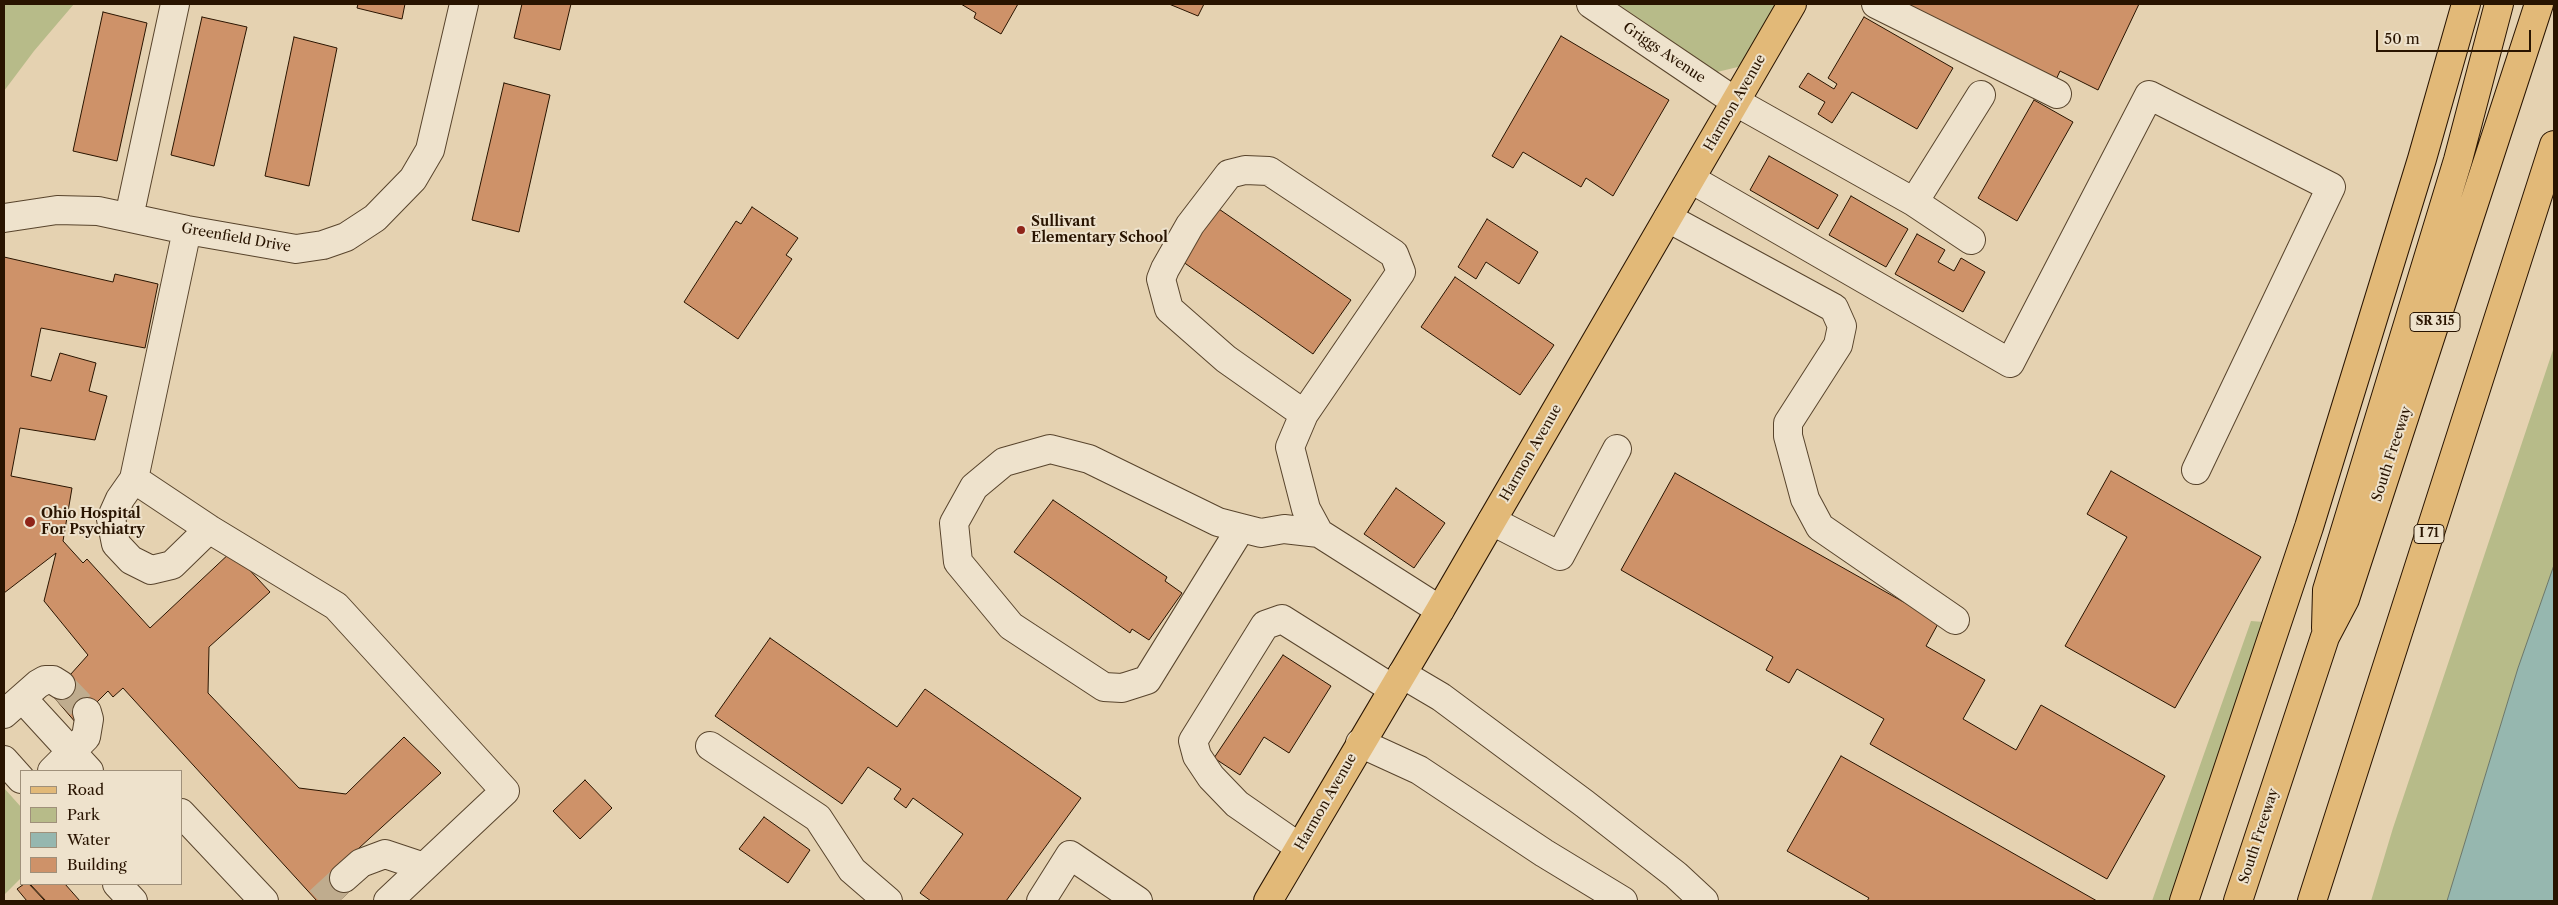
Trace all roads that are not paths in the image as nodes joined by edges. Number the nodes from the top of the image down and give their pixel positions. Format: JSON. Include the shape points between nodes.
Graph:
{"nodes":[{"id":1,"x":175,"y":4,"type":"edge"},
{"id":2,"x":464,"y":4,"type":"edge"},
{"id":3,"x":1591,"y":4,"type":"edge"},
{"id":4,"x":1792,"y":4,"type":"edge"},
{"id":5,"x":1878,"y":4,"type":"edge"},
{"id":6,"x":2466,"y":4,"type":"edge"},
{"id":7,"x":2499,"y":4,"type":"edge"},
{"id":8,"x":2539,"y":4,"type":"edge"},
{"id":9,"x":2057,"y":94,"type":"dead end"},
{"id":10,"x":1981,"y":95,"type":"dead end"},
{"id":11,"x":1736,"y":102,"type":"junction"},
{"id":12,"x":2554,"y":145,"type":"edge"},
{"id":13,"x":1691,"y":179,"type":"junction"},
{"id":14,"x":2554,"y":185,"type":"edge"},
{"id":15,"x":1914,"y":202,"type":"junction"},
{"id":16,"x":4,"y":218,"type":"edge"},
{"id":17,"x":129,"y":218,"type":"junction"},
{"id":18,"x":1668,"y":218,"type":"junction"},
{"id":19,"x":187,"y":230,"type":"junction"},
{"id":20,"x":1971,"y":240,"type":"dead end"},
{"id":21,"x":2489,"y":350,"type":"junction"},
{"id":22,"x":1304,"y":414,"type":"junction"},
{"id":23,"x":1617,"y":449,"type":"dead end"},
{"id":24,"x":2196,"y":470,"type":"dead end"},
{"id":25,"x":134,"y":479,"type":"junction"},
{"id":26,"x":1492,"y":520,"type":"junction"},
{"id":27,"x":1241,"y":528,"type":"junction"},
{"id":28,"x":209,"y":529,"type":"junction"},
{"id":29,"x":1318,"y":533,"type":"junction"},
{"id":30,"x":1440,"y":610,"type":"junction"},
{"id":31,"x":1955,"y":620,"type":"dead end"},
{"id":32,"x":2325,"y":637,"type":"junction"},
{"id":33,"x":1397,"y":682,"type":"junction"},
{"id":34,"x":61,"y":685,"type":"dead end"},
{"id":35,"x":13,"y":706,"type":"edge"},
{"id":36,"x":87,"y":712,"type":"dead end"},
{"id":37,"x":1360,"y":743,"type":"junction"},
{"id":38,"x":710,"y":746,"type":"dead end"},
{"id":39,"x":4,"y":760,"type":"edge"},
{"id":40,"x":81,"y":762,"type":"edge"},
{"id":41,"x":55,"y":770,"type":"edge"},
{"id":42,"x":20,"y":778,"type":"edge"},
{"id":43,"x":182,"y":814,"type":"edge"},
{"id":44,"x":1299,"y":847,"type":"junction"},
{"id":45,"x":424,"y":867,"type":"junction"},
{"id":46,"x":344,"y":878,"type":"tunnel mouth"},
{"id":47,"x":264,"y":901,"type":"edge"},
{"id":48,"x":388,"y":901,"type":"edge"},
{"id":49,"x":888,"y":901,"type":"edge"},
{"id":50,"x":1041,"y":901,"type":"edge"},
{"id":51,"x":1138,"y":901,"type":"edge"},
{"id":52,"x":1268,"y":901,"type":"edge"},
{"id":53,"x":1623,"y":901,"type":"edge"},
{"id":54,"x":1704,"y":901,"type":"edge"},
{"id":55,"x":2184,"y":901,"type":"edge"},
{"id":56,"x":2238,"y":901,"type":"edge"},
{"id":57,"x":2312,"y":901,"type":"edge"}],
"edges":[{"from":1,"to":17,"type":"street"},
{"from":2,"to":19,"type":"street","name":"Greenfield Drive","via":[[430,150],[413,179],[375,218],[346,237],[296,249]]},
{"from":3,"to":11,"type":"street","name":"Griggs Avenue"},
{"from":4,"to":11,"type":"main road","name":"Harmon Avenue"},
{"from":5,"to":9,"type":"street"},
{"from":6,"to":55,"type":"main road","via":[[2309,527]]},
{"from":7,"to":32,"type":"main road","via":[[2458,160],[2327,590]]},
{"from":8,"to":32,"type":"main road","name":"South Freeway","number":"SR 315","via":[[2345,598]]},
{"from":10,"to":15,"type":"street"},
{"from":11,"to":13,"type":"main road","name":"Harmon Avenue"},
{"from":11,"to":15,"type":"street","name":"Griggs Avenue"},
{"from":12,"to":21,"type":"main road"},
{"from":13,"to":18,"type":"main road","name":"Harmon Avenue"},
{"from":13,"to":24,"type":"street","via":[[2010,363],[2149,95],[2331,187]]},
{"from":14,"to":21,"type":"main road","number":"I 71"},
{"from":15,"to":20,"type":"street","name":"Griggs Avenue"},
{"from":16,"to":17,"type":"street","name":"Greenfield Drive","via":[[57,210],[98,211]]},
{"from":17,"to":19,"type":"street","name":"Greenfield Drive"},
{"from":18,"to":26,"type":"main road","name":"Harmon Avenue"},
{"from":18,"to":31,"type":"street","via":[[1834,308],[1842,326],[1838,346],[1788,423],[1788,436],[1805,499],[1820,527]]},
{"from":19,"to":25,"type":"street"},
{"from":21,"to":57,"type":"main road","number":"I 71"},
{"from":22,"to":22,"type":"street","via":[[1401,272],[1394,254],[1269,171],[1245,170],[1229,174],[1190,225],[1165,269],[1161,279],[1170,309],[1226,359]]},
{"from":22,"to":29,"type":"street","via":[[1290,447],[1306,509]]},
{"from":23,"to":26,"type":"street","via":[[1560,556]]},
{"from":25,"to":28,"type":"street"},
{"from":25,"to":28,"type":"street","via":[[111,519],[116,544],[131,560],[152,570],[172,565]]},
{"from":26,"to":30,"type":"main road","name":"Harmon Avenue"},
{"from":27,"to":27,"type":"street","via":[[1218,522],[1089,459],[1050,448],[1004,462],[974,487],[954,523],[958,562],[1011,626],[1104,687],[1122,688],[1147,680]]},
{"from":27,"to":29,"type":"street","via":[[1261,533],[1284,529]]},
{"from":28,"to":45,"type":"street","via":[[336,606],[505,791]]},
{"from":29,"to":30,"type":"street"},
{"from":30,"to":33,"type":"main road","name":"Harmon Avenue"},
{"from":32,"to":56,"type":"main road","name":"South Freeway"},
{"from":33,"to":37,"type":"main road","name":"Harmon Avenue"},
{"from":33,"to":44,"type":"street","via":[[1282,620],[1265,624],[1193,741],[1197,756],[1211,778],[1237,804]]},
{"from":33,"to":54,"type":"street","via":[[1441,697],[1585,804]]},
{"from":34,"to":35,"type":"street","via":[[45,680]]},
{"from":35,"to":40,"type":"street"},
{"from":36,"to":40,"type":"street","via":[[89,719]]},
{"from":37,"to":44,"type":"main road","name":"Harmon Avenue"},
{"from":37,"to":53,"type":"street","via":[[1419,770]]},
{"from":38,"to":49,"type":"street","via":[[818,818],[852,870]]},
{"from":39,"to":42,"type":"street"},
{"from":40,"to":41,"type":"street"},
{"from":43,"to":47,"type":"street"},
{"from":44,"to":52,"type":"main road","name":"Harmon Avenue"},
{"from":45,"to":46,"type":"street","via":[[385,854],[361,863]]},
{"from":45,"to":48,"type":"street"},
{"from":50,"to":51,"type":"street","via":[[1070,855]]}]}
